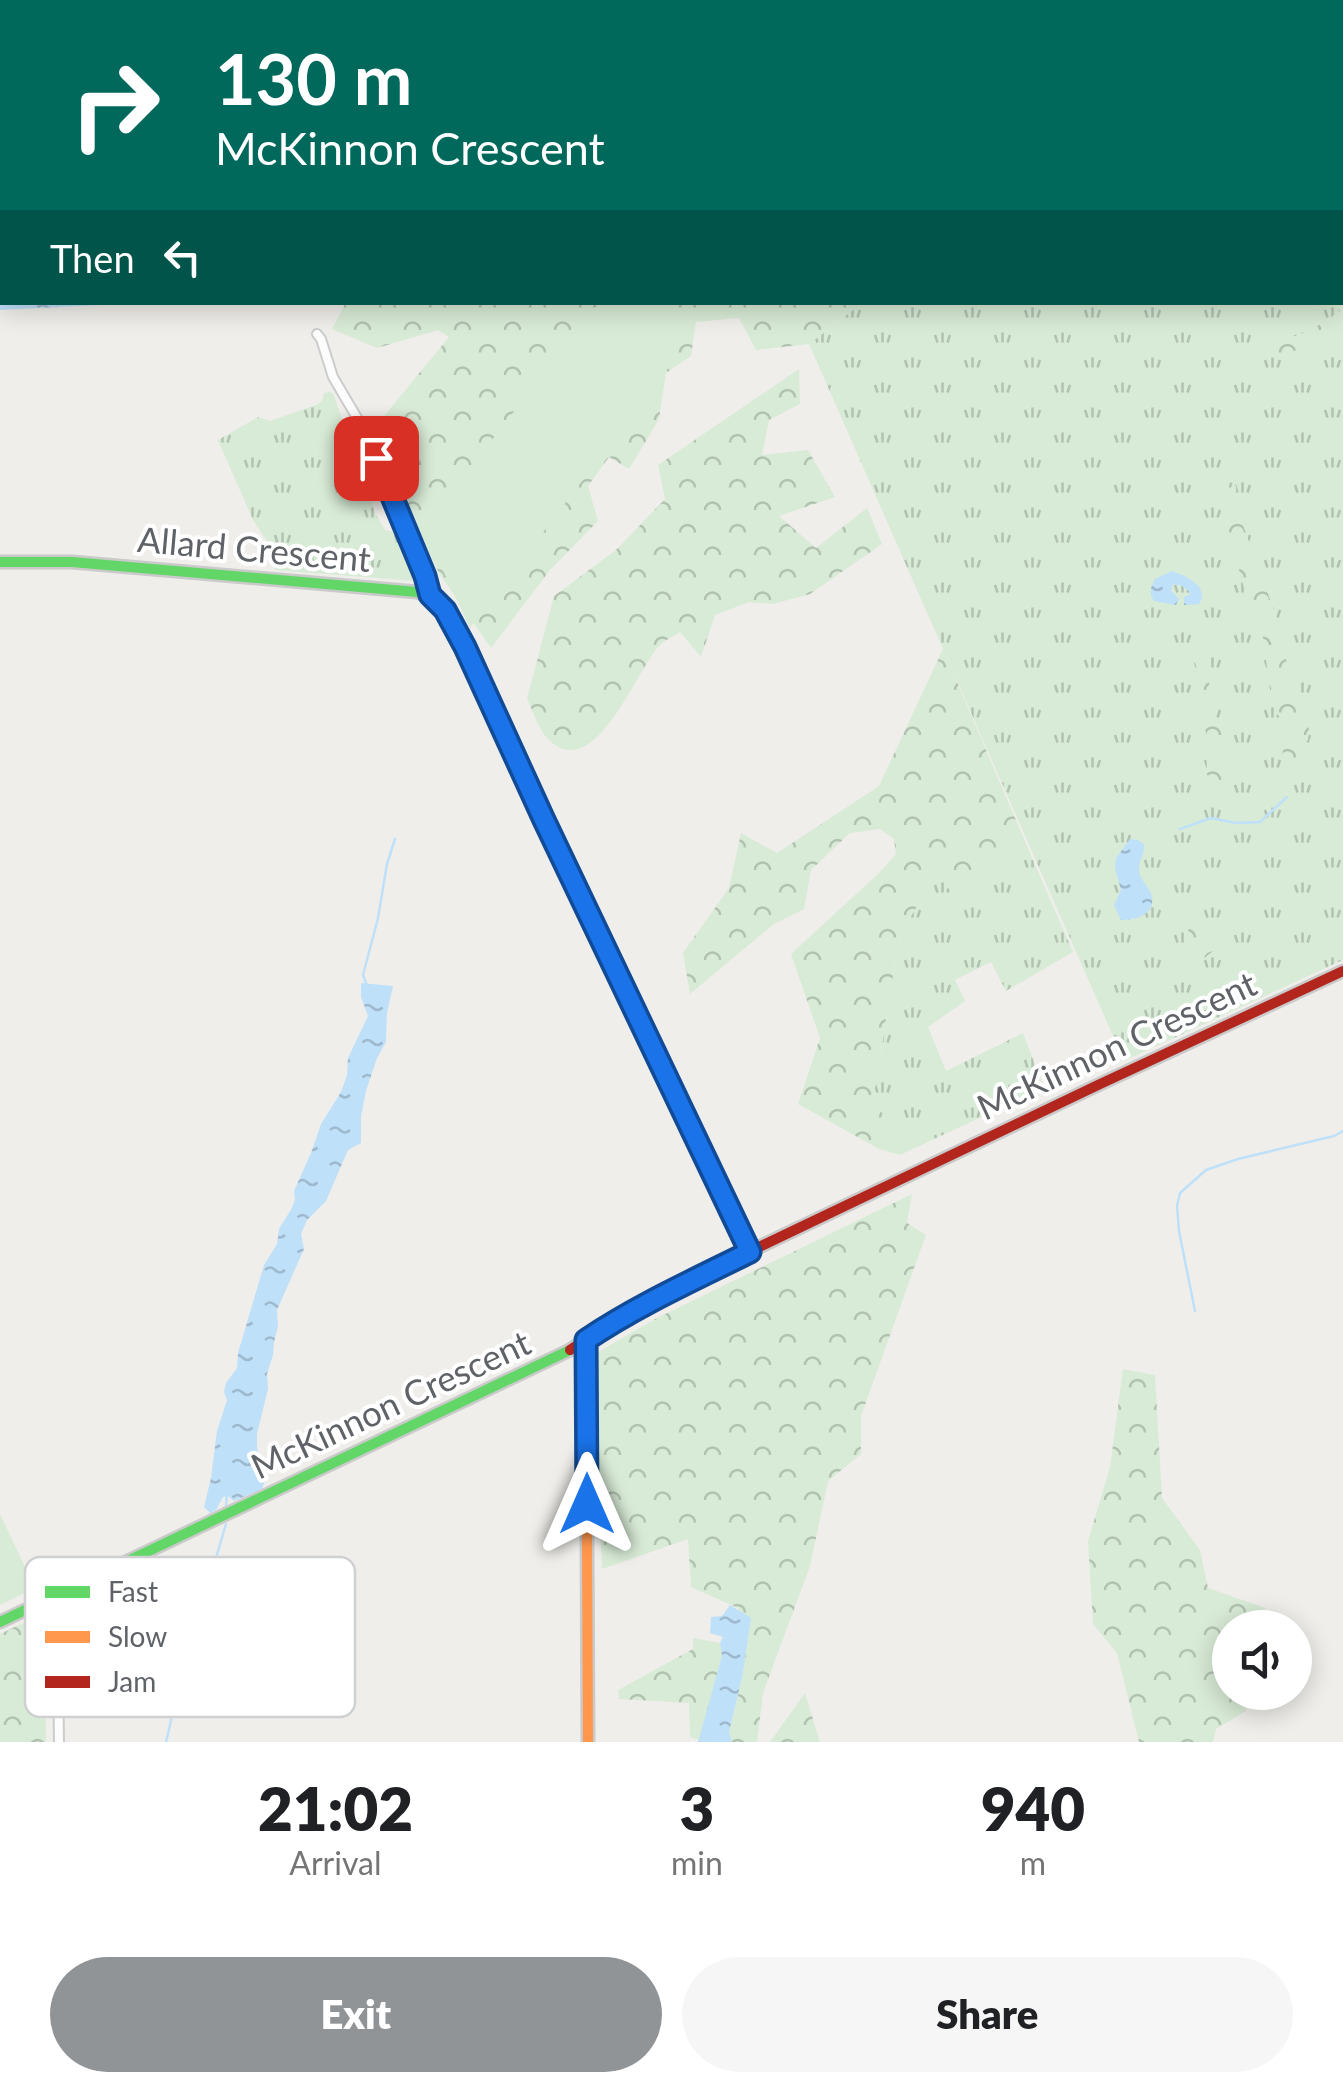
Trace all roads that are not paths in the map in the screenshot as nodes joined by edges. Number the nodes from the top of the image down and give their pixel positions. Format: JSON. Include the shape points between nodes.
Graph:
{"nodes":[{"id":1,"x":317,"y":334,"type":"dead end"},
{"id":2,"x":0,"y":562,"type":"edge"},
{"id":3,"x":430,"y":595,"type":"junction"},
{"id":4,"x":1343,"y":971,"type":"edge"},
{"id":5,"x":750,"y":1252,"type":"junction"},
{"id":6,"x":586,"y":1340,"type":"junction"},
{"id":7,"x":138,"y":1557,"type":"edge"},
{"id":8,"x":25,"y":1610,"type":"edge"},
{"id":9,"x":0,"y":1622,"type":"edge"},
{"id":10,"x":60,"y":1717,"type":"edge"},
{"id":11,"x":60,"y":1742,"type":"edge"},
{"id":12,"x":588,"y":1742,"type":"edge"}],
"edges":[{"from":1,"to":3,"type":"street"},
{"from":2,"to":3,"type":"street","name":"Allard Crescent","via":[[72,562]]},
{"from":3,"to":5,"type":"street","via":[[465,647]]},
{"from":4,"to":5,"type":"street","name":"McKinnon Crescent"},
{"from":5,"to":6,"type":"street","name":"McKinnon Crescent"},
{"from":6,"to":7,"type":"street","name":"McKinnon Crescent"},
{"from":6,"to":12,"type":"street"},
{"from":8,"to":9,"type":"street","name":"McKinnon Crescent"},
{"from":10,"to":11,"type":"street"}]}
